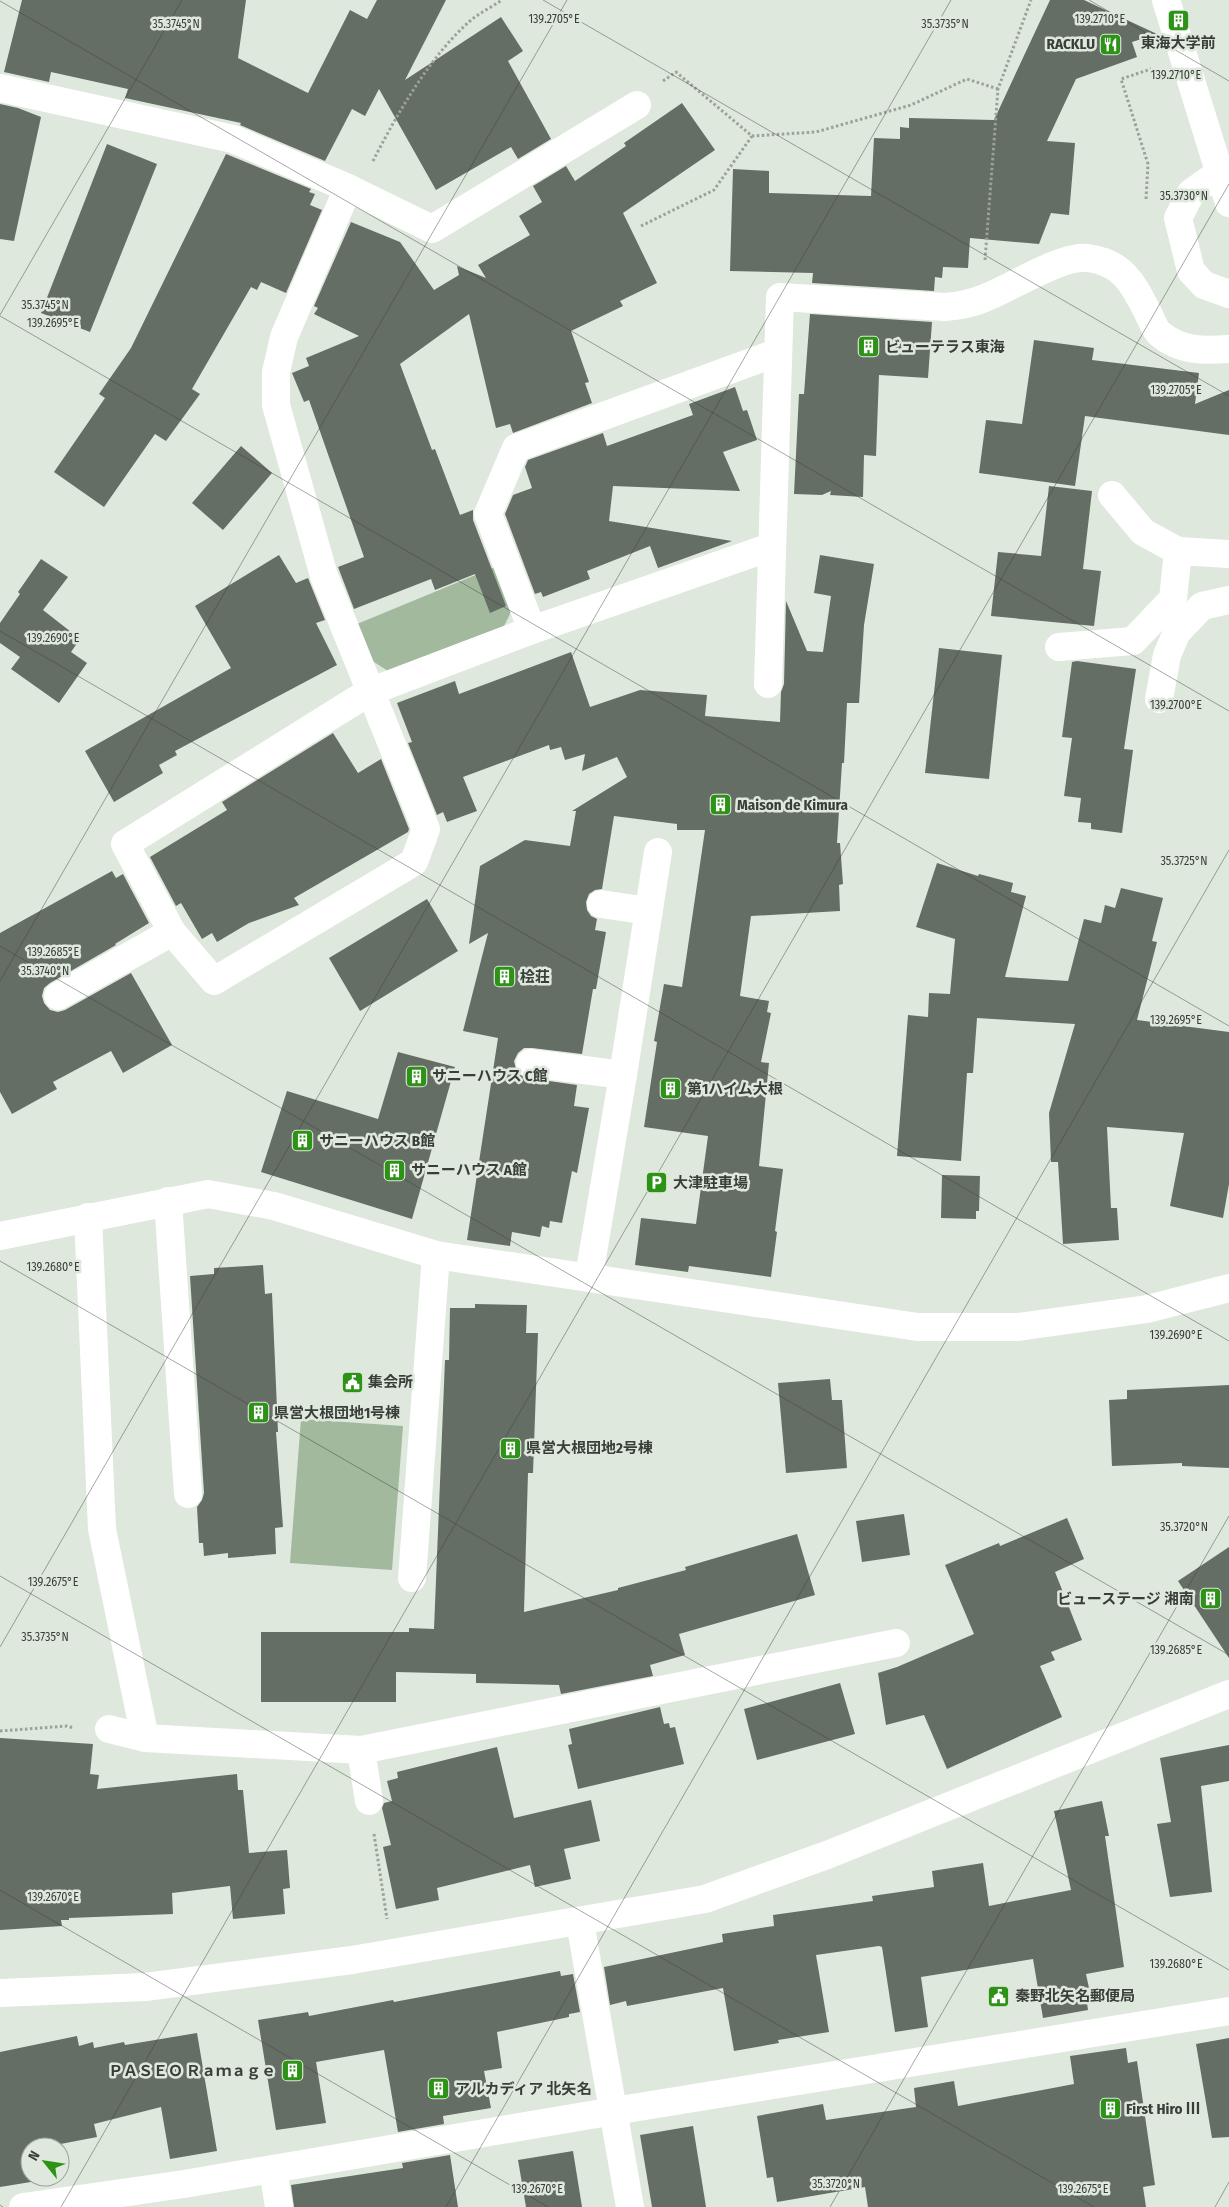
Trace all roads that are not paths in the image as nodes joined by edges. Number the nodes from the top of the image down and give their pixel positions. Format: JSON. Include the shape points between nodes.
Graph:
{"nodes":[{"id":1,"x":1166,"y":0,"type":"edge"},
{"id":2,"x":0,"y":88,"type":"edge"},
{"id":3,"x":637,"y":105,"type":"road end"},
{"id":4,"x":1218,"y":173,"type":"junction"},
{"id":5,"x":352,"y":190,"type":"junction"},
{"id":6,"x":1229,"y":204,"type":"edge"},
{"id":7,"x":1229,"y":294,"type":"edge"},
{"id":8,"x":1229,"y":349,"type":"edge"},
{"id":9,"x":776,"y":353,"type":"junction"},
{"id":10,"x":1112,"y":495,"type":"dead end"},
{"id":11,"x":771,"y":547,"type":"junction"},
{"id":12,"x":1178,"y":551,"type":"junction"},
{"id":13,"x":1229,"y":554,"type":"edge"},
{"id":14,"x":1229,"y":600,"type":"edge"},
{"id":15,"x":532,"y":630,"type":"junction"},
{"id":16,"x":1059,"y":647,"type":"dead end"},
{"id":17,"x":768,"y":684,"type":"dead end"},
{"id":18,"x":369,"y":692,"type":"junction"},
{"id":19,"x":1159,"y":699,"type":"dead end"},
{"id":20,"x":658,"y":852,"type":"dead end"},
{"id":21,"x":601,"y":904,"type":"dead end"},
{"id":22,"x":649,"y":910,"type":"junction"},
{"id":23,"x":172,"y":932,"type":"junction"},
{"id":24,"x":58,"y":996,"type":"dead end"},
{"id":25,"x":530,"y":1063,"type":"dead end"},
{"id":26,"x":623,"y":1075,"type":"junction"},
{"id":27,"x":168,"y":1201,"type":"junction"},
{"id":28,"x":88,"y":1217,"type":"junction"},
{"id":29,"x":0,"y":1236,"type":"edge"},
{"id":30,"x":436,"y":1255,"type":"junction"},
{"id":31,"x":589,"y":1276,"type":"junction"},
{"id":32,"x":1229,"y":1288,"type":"edge"},
{"id":33,"x":188,"y":1494,"type":"dead end"},
{"id":34,"x":412,"y":1578,"type":"dead end"},
{"id":35,"x":896,"y":1643,"type":"dead end"},
{"id":36,"x":1229,"y":1694,"type":"edge"},
{"id":37,"x":96,"y":1729,"type":"road end"},
{"id":38,"x":144,"y":1738,"type":"junction"},
{"id":39,"x":361,"y":1750,"type":"junction"},
{"id":40,"x":369,"y":1801,"type":"road end"},
{"id":41,"x":580,"y":1922,"type":"junction"},
{"id":42,"x":0,"y":1993,"type":"edge"},
{"id":43,"x":1229,"y":2011,"type":"edge"},
{"id":44,"x":614,"y":2111,"type":"junction"},
{"id":45,"x":273,"y":2168,"type":"junction"},
{"id":46,"x":23,"y":2207,"type":"edge"},
{"id":47,"x":279,"y":2207,"type":"edge"},
{"id":48,"x":630,"y":2207,"type":"edge"}],
"edges":[{"from":1,"to":4,"type":"street"},
{"from":2,"to":5,"type":"street","via":[[233,139]]},
{"from":3,"to":5,"type":"street","via":[[432,229]]},
{"from":4,"to":6,"type":"street"},
{"from":4,"to":7,"type":"street","via":[[1191,193],[1178,218],[1190,271],[1204,284]]},
{"from":5,"to":18,"type":"street","via":[[284,337],[276,372],[276,405],[324,576]]},
{"from":8,"to":9,"type":"street","via":[[1203,351],[1176,345],[1158,333],[1132,281],[1119,270],[1087,258],[1070,259],[962,306],[780,297]]},
{"from":9,"to":11,"type":"street"},
{"from":9,"to":15,"type":"street","via":[[516,448],[488,514]]},
{"from":10,"to":12,"type":"street","via":[[1143,532]]},
{"from":11,"to":15,"type":"street"},
{"from":11,"to":17,"type":"street"},
{"from":12,"to":13,"type":"street"},
{"from":12,"to":16,"type":"street","via":[[1173,599],[1133,641]]},
{"from":14,"to":19,"type":"street","via":[[1202,606],[1177,632],[1167,655]]},
{"from":15,"to":18,"type":"street"},
{"from":18,"to":23,"type":"street","via":[[125,844]]},
{"from":18,"to":23,"type":"street","via":[[426,829],[414,862],[214,982]]},
{"from":20,"to":22,"type":"street"},
{"from":21,"to":22,"type":"street"},
{"from":22,"to":26,"type":"street"},
{"from":23,"to":24,"type":"street"},
{"from":25,"to":26,"type":"street"},
{"from":26,"to":31,"type":"street"},
{"from":27,"to":28,"type":"street"},
{"from":27,"to":30,"type":"street","via":[[208,1194],[274,1206]]},
{"from":27,"to":33,"type":"street"},
{"from":28,"to":29,"type":"street"},
{"from":28,"to":38,"type":"street","via":[[102,1529]]},
{"from":30,"to":31,"type":"street"},
{"from":30,"to":34,"type":"street"},
{"from":31,"to":32,"type":"street","via":[[918,1327],[1018,1327],[1147,1309]]},
{"from":35,"to":39,"type":"street"},
{"from":36,"to":41,"type":"street","via":[[827,1855],[705,1899]]},
{"from":37,"to":38,"type":"street"},
{"from":38,"to":39,"type":"street"},
{"from":39,"to":40,"type":"street"},
{"from":41,"to":42,"type":"street","via":[[352,1960],[145,1987]]},
{"from":41,"to":44,"type":"street"},
{"from":43,"to":44,"type":"street"},
{"from":44,"to":45,"type":"street"},
{"from":44,"to":48,"type":"street"},
{"from":45,"to":46,"type":"street"},
{"from":45,"to":47,"type":"street"}]}
